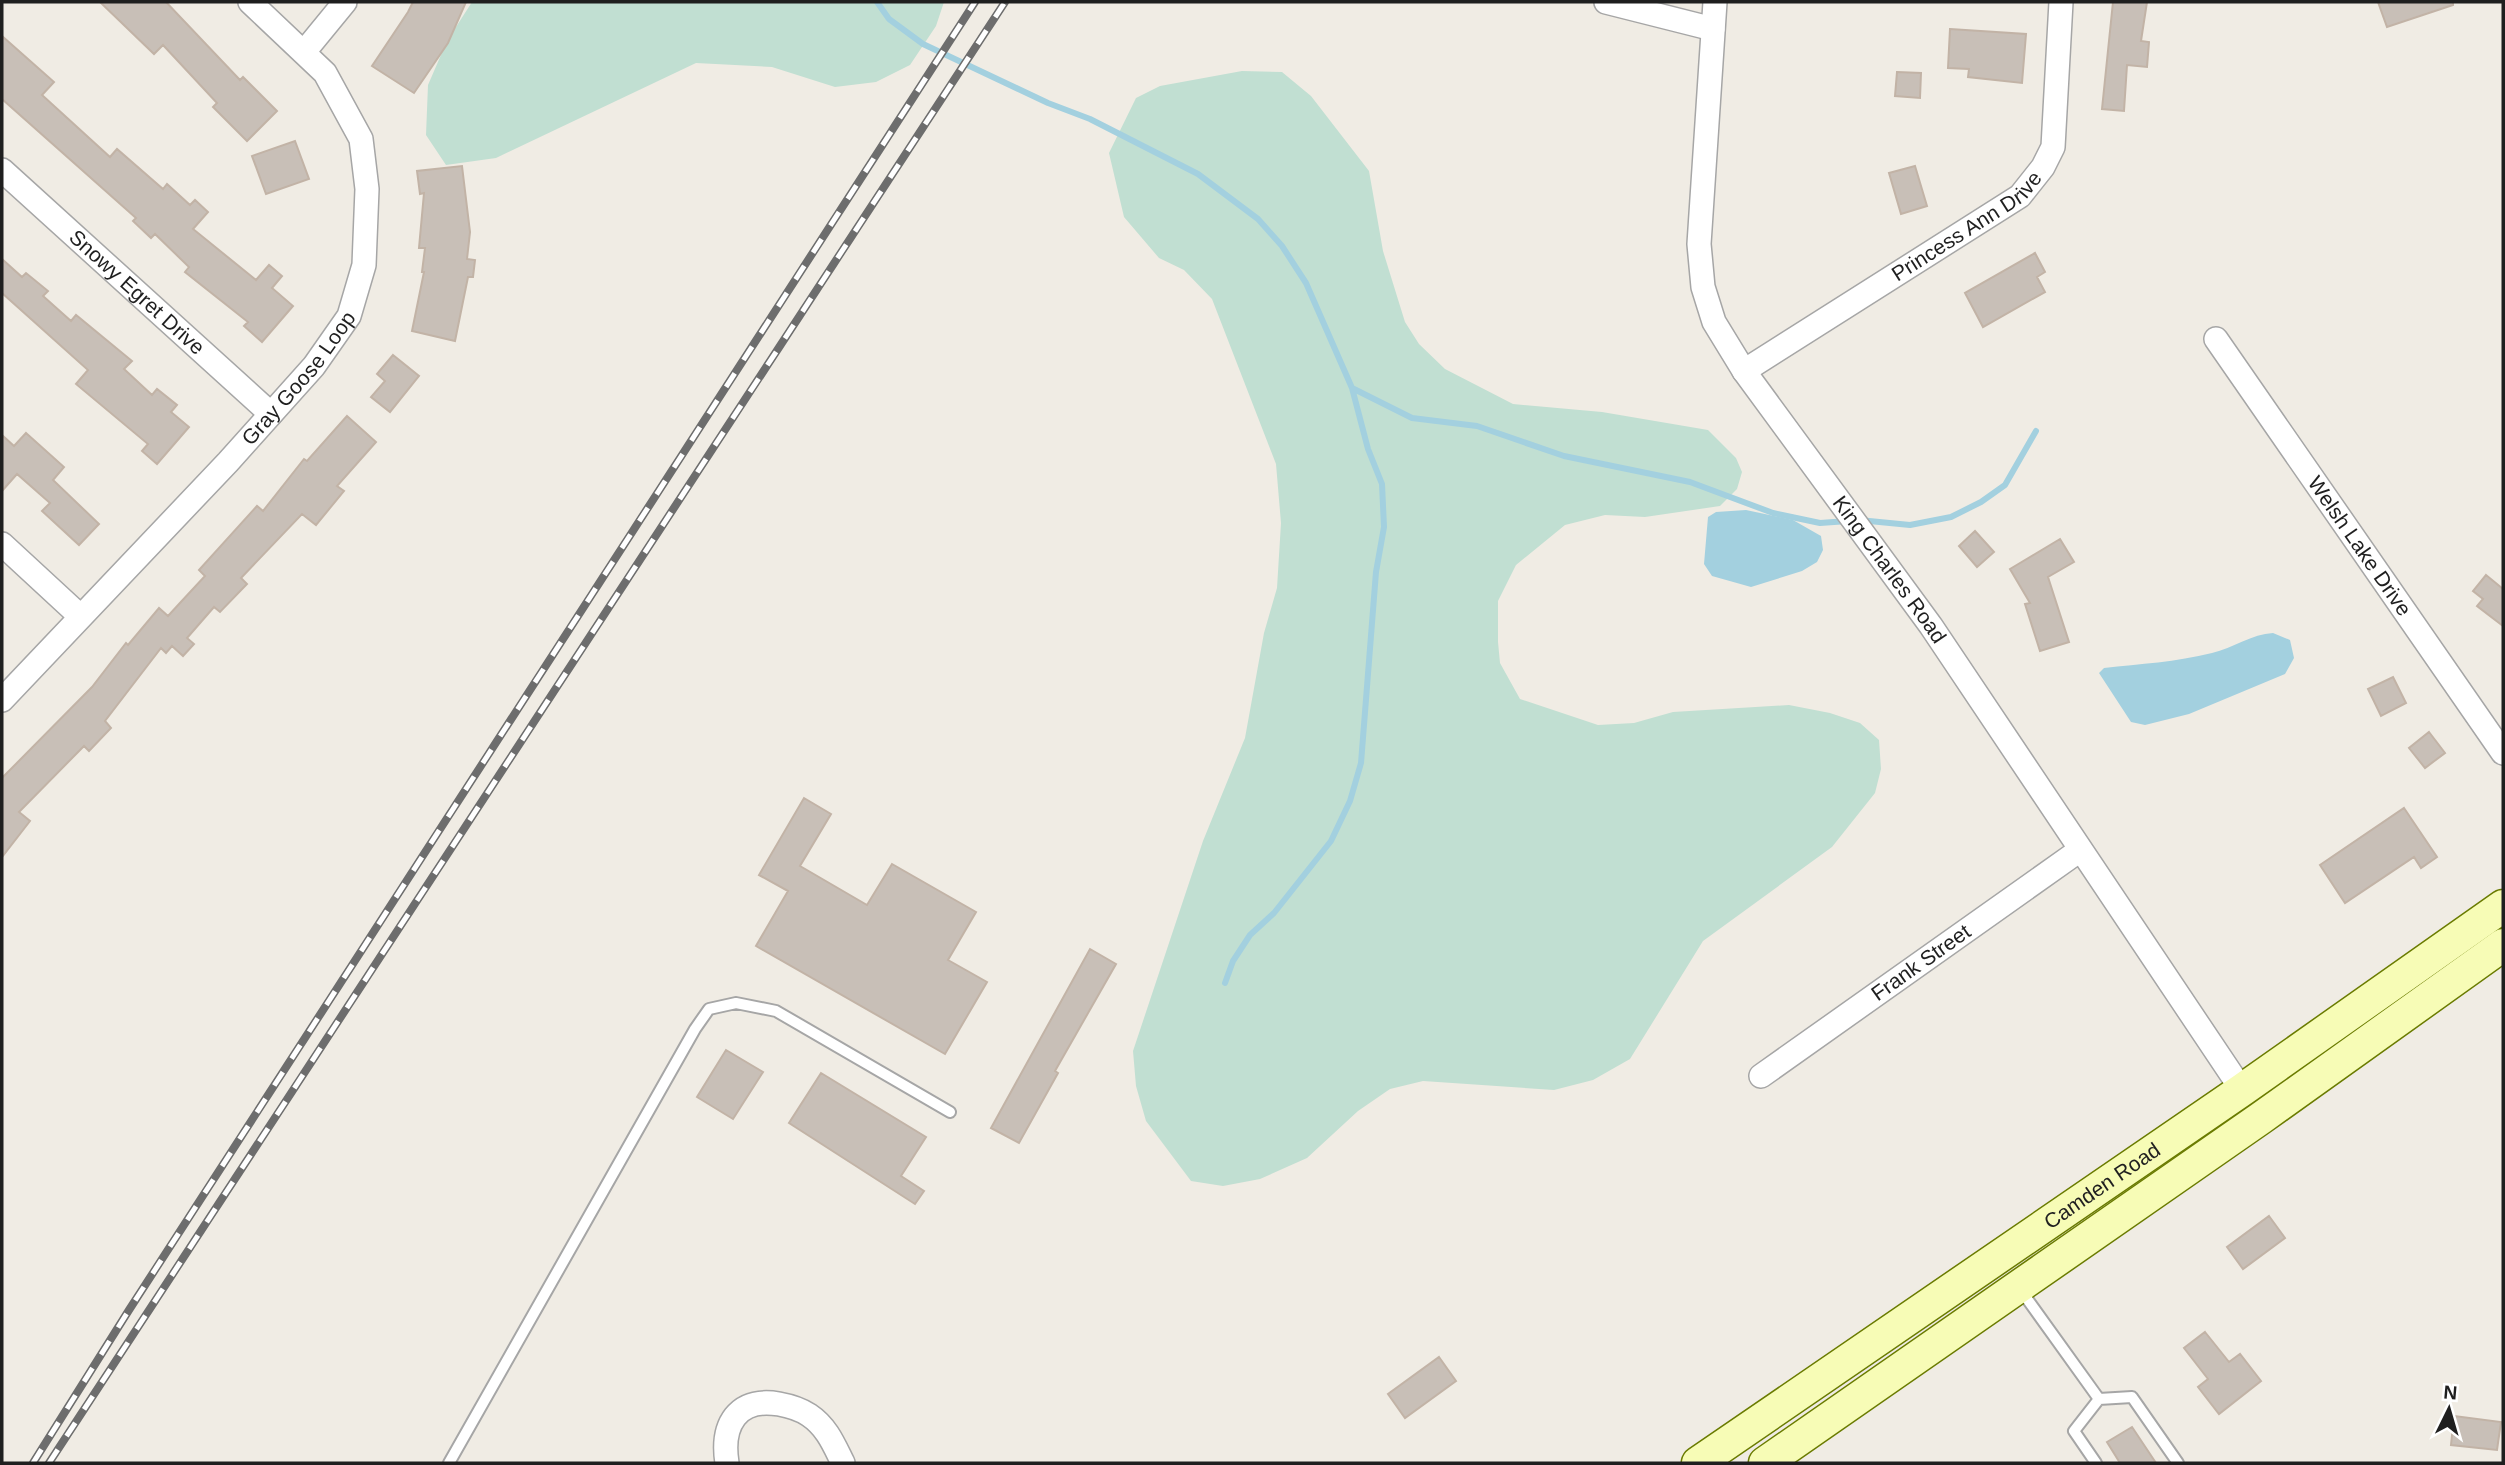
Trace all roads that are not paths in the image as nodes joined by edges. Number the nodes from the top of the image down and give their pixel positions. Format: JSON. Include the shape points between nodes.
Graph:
{"nodes":[{"id":1,"x":250,"y":2,"type":"edge"},
{"id":2,"x":345,"y":2,"type":"edge"},
{"id":3,"x":1606,"y":2,"type":"edge"},
{"id":4,"x":1715,"y":2,"type":"edge"},
{"id":5,"x":2061,"y":2,"type":"edge"},
{"id":6,"x":1713,"y":29,"type":"junction"},
{"id":7,"x":303,"y":52,"type":"junction"},
{"id":8,"x":2,"y":170,"type":"edge"},
{"id":9,"x":2216,"y":339,"type":"dead end"},
{"id":10,"x":1744,"y":371,"type":"junction"},
{"id":11,"x":271,"y":414,"type":"junction"},
{"id":12,"x":2,"y":544,"type":"edge"},
{"id":13,"x":80,"y":616,"type":"junction"},
{"id":14,"x":2,"y":700,"type":"edge"},
{"id":15,"x":2503,"y":753,"type":"edge"},
{"id":16,"x":2080,"y":850,"type":"junction"},
{"id":17,"x":2503,"y":906,"type":"edge"},
{"id":18,"x":2503,"y":912,"type":"edge"},
{"id":19,"x":2503,"y":945,"type":"edge"},
{"id":20,"x":1761,"y":1076,"type":"dead end"},
{"id":21,"x":2242,"y":1090,"type":"junction"},
{"id":22,"x":2289,"y":1098,"type":"junction"},
{"id":23,"x":950,"y":1112,"type":"dead end"},
{"id":24,"x":2025,"y":1282,"type":"junction"},
{"id":25,"x":2099,"y":1399,"type":"junction"},
{"id":26,"x":449,"y":1463,"type":"edge"},
{"id":27,"x":727,"y":1463,"type":"edge"},
{"id":28,"x":843,"y":1463,"type":"edge"},
{"id":29,"x":1698,"y":1463,"type":"edge"},
{"id":30,"x":1765,"y":1463,"type":"edge"},
{"id":31,"x":2096,"y":1463,"type":"edge"},
{"id":32,"x":2178,"y":1463,"type":"edge"}],
"edges":[{"from":1,"to":7,"type":"street","name":"Gray Goose Loop"},
{"from":2,"to":7,"type":"street"},
{"from":3,"to":6,"type":"street"},
{"from":4,"to":6,"type":"street","name":"King Charles Road"},
{"from":5,"to":10,"type":"street","name":"Princess Ann Drive","via":[[2053,147],[2020,197]]},
{"from":6,"to":10,"type":"street","name":"King Charles Road","via":[[1699,244],[1703,287],[1714,322]]},
{"from":7,"to":11,"type":"street","name":"Gray Goose Loop","via":[[326,73],[361,139],[367,189],[364,265],[349,316],[314,366]]},
{"from":8,"to":11,"type":"street","name":"Snowy Egret Drive"},
{"from":9,"to":15,"type":"street","name":"Welsh Lake Drive"},
{"from":10,"to":16,"type":"street","name":"King Charles Road","via":[[1931,626]]},
{"from":11,"to":13,"type":"street","name":"Gray Goose Loop"},
{"from":12,"to":13,"type":"street"},
{"from":13,"to":14,"type":"street","name":"Gray Goose Loop"},
{"from":16,"to":20,"type":"street","name":"Frank Street"},
{"from":16,"to":21,"type":"street","name":"King Charles Road"},
{"from":17,"to":21,"type":"main road","name":"Camden Road"},
{"from":18,"to":22,"type":"main road","via":[[2483,939],[2447,969],[2292,1083],[2286,1090]]},
{"from":19,"to":22,"type":"main road","name":"Camden Road"},
{"from":21,"to":24,"type":"main road","via":[[2253,1105],[2245,1115],[2090,1226]]},
{"from":21,"to":29,"type":"main road","name":"Camden Road"},
{"from":22,"to":24,"type":"main road","name":"Camden Road"},
{"from":23,"to":26,"type":"lane","via":[[776,1012],[736,1003],[709,1009]]},
{"from":24,"to":25,"type":"lane"},
{"from":24,"to":30,"type":"main road","name":"Camden Road"},
{"from":25,"to":31,"type":"lane","via":[[2074,1431]]},
{"from":25,"to":32,"type":"lane","via":[[2132,1397]]},
{"from":27,"to":28,"type":"street","via":[[725,1448],[732,1420],[748,1405],[768,1403],[794,1407],[811,1416],[828,1433]]}]}
